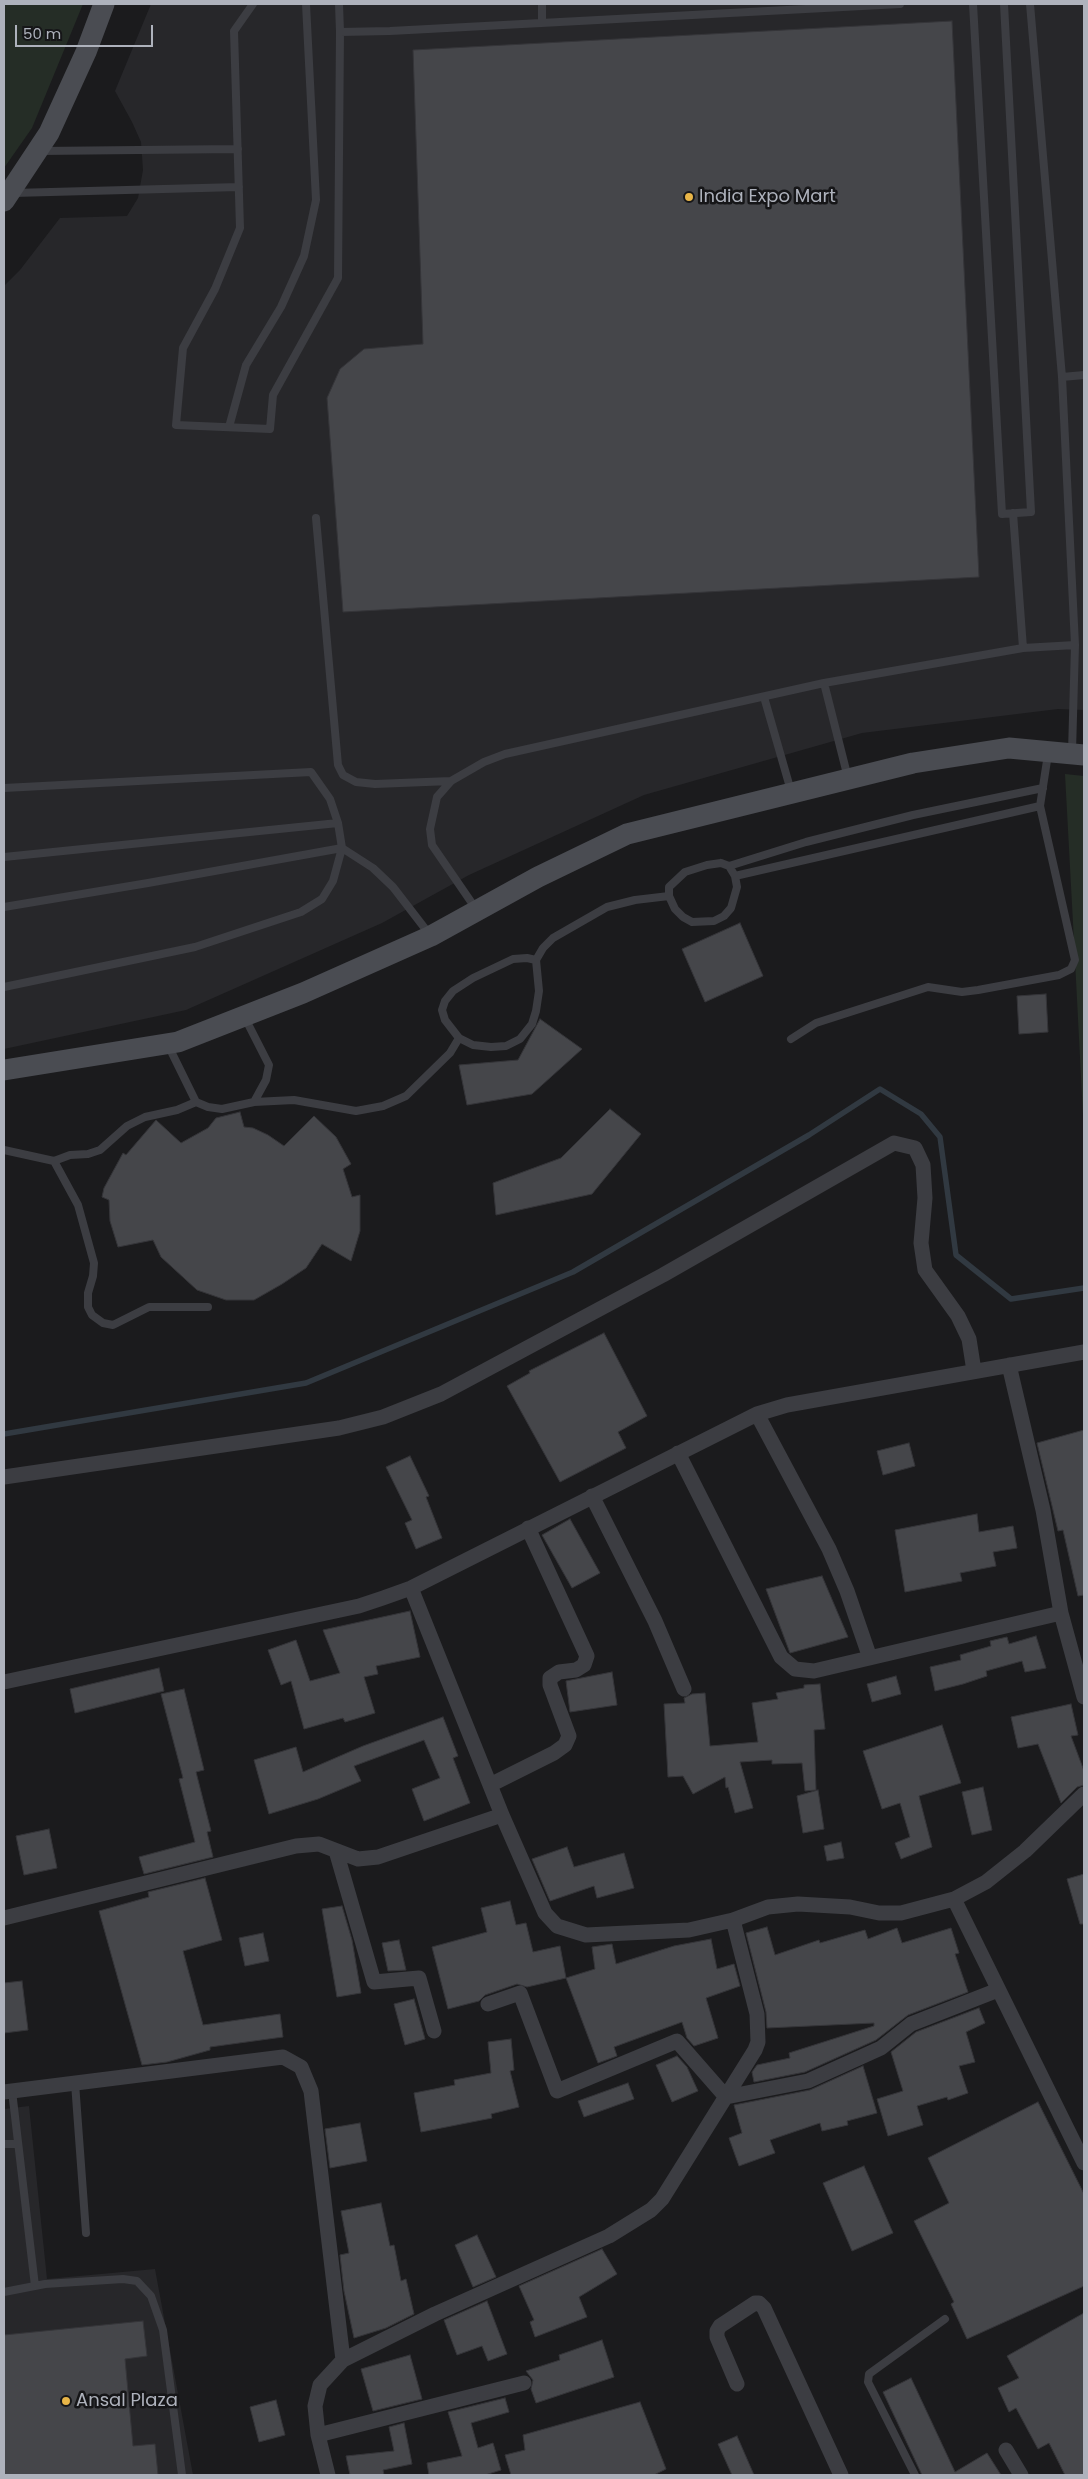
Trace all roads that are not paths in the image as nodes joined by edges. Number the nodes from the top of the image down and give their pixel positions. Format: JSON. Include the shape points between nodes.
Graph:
{"nodes":[{"id":1,"x":104,"y":4,"type":"edge"},
{"id":2,"x":253,"y":4,"type":"edge"},
{"id":3,"x":306,"y":4,"type":"edge"},
{"id":4,"x":339,"y":4,"type":"edge"},
{"id":5,"x":542,"y":4,"type":"edge"},
{"id":6,"x":900,"y":4,"type":"edge"},
{"id":7,"x":973,"y":4,"type":"edge"},
{"id":8,"x":1004,"y":4,"type":"edge"},
{"id":9,"x":1030,"y":4,"type":"edge"},
{"id":10,"x":542,"y":23,"type":"junction"},
{"id":11,"x":340,"y":32,"type":"junction"},
{"id":12,"x":238,"y":149,"type":"junction"},
{"id":13,"x":37,"y":151,"type":"junction"},
{"id":14,"x":239,"y":187,"type":"junction"},
{"id":15,"x":6,"y":197,"type":"edge"},
{"id":16,"x":1084,"y":375,"type":"edge"},
{"id":17,"x":1062,"y":377,"type":"junction"},
{"id":18,"x":229,"y":427,"type":"junction"},
{"id":19,"x":1013,"y":513,"type":"junction"},
{"id":20,"x":316,"y":518,"type":"dead end"},
{"id":21,"x":1075,"y":645,"type":"junction"},
{"id":22,"x":1023,"y":648,"type":"junction"},
{"id":23,"x":824,"y":683,"type":"junction"},
{"id":24,"x":1075,"y":686,"type":"junction"},
{"id":25,"x":1084,"y":687,"type":"edge"},
{"id":26,"x":764,"y":697,"type":"junction"},
{"id":27,"x":1049,"y":752,"type":"junction"},
{"id":28,"x":1078,"y":754,"type":"edge"},
{"id":29,"x":848,"y":779,"type":"junction"},
{"id":30,"x":452,"y":781,"type":"junction"},
{"id":31,"x":4,"y":788,"type":"edge"},
{"id":32,"x":1043,"y":788,"type":"junction"},
{"id":33,"x":792,"y":793,"type":"junction"},
{"id":34,"x":1040,"y":806,"type":"junction"},
{"id":35,"x":338,"y":823,"type":"junction"},
{"id":36,"x":342,"y":848,"type":"junction"},
{"id":37,"x":4,"y":857,"type":"edge"},
{"id":38,"x":729,"y":866,"type":"junction"},
{"id":39,"x":735,"y":876,"type":"junction"},
{"id":40,"x":669,"y":896,"type":"junction"},
{"id":41,"x":4,"y":906,"type":"edge"},
{"id":42,"x":476,"y":910,"type":"junction"},
{"id":43,"x":431,"y":936,"type":"junction"},
{"id":44,"x":536,"y":960,"type":"junction"},
{"id":45,"x":4,"y":987,"type":"edge"},
{"id":46,"x":244,"y":1016,"type":"junction"},
{"id":47,"x":459,"y":1038,"type":"junction"},
{"id":48,"x":791,"y":1039,"type":"dead end"},
{"id":49,"x":167,"y":1044,"type":"junction"},
{"id":50,"x":4,"y":1070,"type":"edge"},
{"id":51,"x":196,"y":1102,"type":"junction"},
{"id":52,"x":254,"y":1102,"type":"junction"},
{"id":53,"x":4,"y":1150,"type":"edge"},
{"id":54,"x":54,"y":1161,"type":"junction"},
{"id":55,"x":208,"y":1307,"type":"dead end"},
{"id":56,"x":1084,"y":1352,"type":"edge"},
{"id":57,"x":1009,"y":1365,"type":"junction"},
{"id":58,"x":974,"y":1371,"type":"junction"},
{"id":59,"x":757,"y":1414,"type":"junction"},
{"id":60,"x":678,"y":1453,"type":"junction"},
{"id":61,"x":4,"y":1477,"type":"edge"},
{"id":62,"x":592,"y":1496,"type":"junction"},
{"id":63,"x":528,"y":1528,"type":"junction"},
{"id":64,"x":411,"y":1588,"type":"junction"},
{"id":65,"x":1061,"y":1613,"type":"junction"},
{"id":66,"x":870,"y":1658,"type":"junction"},
{"id":67,"x":4,"y":1682,"type":"edge"},
{"id":68,"x":684,"y":1689,"type":"dead end"},
{"id":69,"x":1084,"y":1697,"type":"edge"},
{"id":70,"x":490,"y":1785,"type":"junction"},
{"id":71,"x":1084,"y":1794,"type":"edge"},
{"id":72,"x":502,"y":1815,"type":"junction"},
{"id":73,"x":336,"y":1851,"type":"junction"},
{"id":74,"x":954,"y":1899,"type":"junction"},
{"id":75,"x":4,"y":1918,"type":"edge"},
{"id":76,"x":733,"y":1920,"type":"junction"},
{"id":77,"x":998,"y":1990,"type":"junction"},
{"id":78,"x":488,"y":2004,"type":"dead end"},
{"id":79,"x":434,"y":2031,"type":"dead end"},
{"id":80,"x":75,"y":2083,"type":"junction"},
{"id":81,"x":8,"y":2092,"type":"edge"},
{"id":82,"x":726,"y":2097,"type":"junction"},
{"id":83,"x":4,"y":2144,"type":"edge"},
{"id":84,"x":18,"y":2144,"type":"junction"},
{"id":85,"x":1084,"y":2163,"type":"edge"},
{"id":86,"x":86,"y":2234,"type":"dead end"},
{"id":87,"x":35,"y":2286,"type":"junction"},
{"id":88,"x":4,"y":2292,"type":"edge"},
{"id":89,"x":945,"y":2319,"type":"dead end"},
{"id":90,"x":343,"y":2360,"type":"junction"},
{"id":91,"x":524,"y":2383,"type":"dead end"},
{"id":92,"x":737,"y":2384,"type":"dead end"},
{"id":93,"x":318,"y":2435,"type":"junction"},
{"id":94,"x":1006,"y":2450,"type":"dead end"},
{"id":95,"x":182,"y":2475,"type":"edge"},
{"id":96,"x":328,"y":2475,"type":"edge"},
{"id":97,"x":841,"y":2475,"type":"edge"},
{"id":98,"x":915,"y":2475,"type":"edge"},
{"id":99,"x":1021,"y":2475,"type":"edge"}],
"edges":[{"from":1,"to":13,"type":"street","via":[[86,52]]},
{"from":2,"to":12,"type":"lane","via":[[234,31]]},
{"from":3,"to":18,"type":"lane","via":[[316,200],[304,256],[281,307],[246,365]]},
{"from":4,"to":11,"type":"lane"},
{"from":5,"to":10,"type":"lane"},
{"from":6,"to":10,"type":"lane"},
{"from":7,"to":19,"type":"lane","via":[[1002,514]]},
{"from":8,"to":19,"type":"lane","via":[[1031,512]]},
{"from":9,"to":17,"type":"lane"},
{"from":10,"to":11,"type":"lane"},
{"from":11,"to":18,"type":"lane","via":[[338,278],[273,395],[270,429]]},
{"from":12,"to":13,"type":"lane"},
{"from":12,"to":14,"type":"lane"},
{"from":13,"to":15,"type":"street"},
{"from":14,"to":15,"type":"lane"},
{"from":14,"to":18,"type":"lane","via":[[240,228],[215,289],[183,348],[176,425]]},
{"from":16,"to":17,"type":"lane"},
{"from":17,"to":21,"type":"lane"},
{"from":19,"to":22,"type":"lane"},
{"from":20,"to":30,"type":"lane","via":[[338,764],[343,775],[356,782],[375,784]]},
{"from":21,"to":22,"type":"lane"},
{"from":21,"to":24,"type":"lane"},
{"from":22,"to":23,"type":"lane"},
{"from":23,"to":26,"type":"lane"},
{"from":23,"to":29,"type":"lane"},
{"from":24,"to":25,"type":"lane"},
{"from":24,"to":28,"type":"lane"},
{"from":26,"to":30,"type":"lane","via":[[505,754]]},
{"from":26,"to":33,"type":"lane"},
{"from":27,"to":28,"type":"street"},
{"from":27,"to":29,"type":"street","via":[[1009,748],[913,762]]},
{"from":27,"to":32,"type":"lane"},
{"from":29,"to":33,"type":"street"},
{"from":30,"to":42,"type":"lane","via":[[437,797],[430,828],[432,845]]},
{"from":31,"to":35,"type":"lane","via":[[311,772],[330,798]]},
{"from":32,"to":34,"type":"lane"},
{"from":32,"to":38,"type":"lane","via":[[913,815]]},
{"from":33,"to":42,"type":"street","via":[[627,834]]},
{"from":34,"to":39,"type":"lane"},
{"from":34,"to":48,"type":"lane","via":[[1075,960],[1071,969],[1059,975],[978,990],[962,992],[928,987],[816,1023]]},
{"from":35,"to":36,"type":"lane"},
{"from":35,"to":37,"type":"lane"},
{"from":36,"to":41,"type":"lane"},
{"from":36,"to":43,"type":"lane","via":[[373,868],[393,887]]},
{"from":36,"to":45,"type":"lane","via":[[333,881],[322,899],[301,912],[195,947]]},
{"from":38,"to":39,"type":"lane"},
{"from":38,"to":40,"type":"lane","via":[[721,863],[685,872],[669,887]]},
{"from":39,"to":40,"type":"lane","via":[[737,887],[732,908],[714,921],[692,922],[683,917]]},
{"from":40,"to":44,"type":"lane","via":[[608,907],[553,938]]},
{"from":42,"to":43,"type":"street"},
{"from":43,"to":46,"type":"street"},
{"from":44,"to":47,"type":"lane","via":[[513,959],[452,991],[442,1010],[445,1020]]},
{"from":44,"to":47,"type":"lane","via":[[539,990],[536,1011],[532,1024],[520,1039],[506,1046],[491,1047],[473,1045]]},
{"from":46,"to":49,"type":"street"},
{"from":46,"to":52,"type":"lane","via":[[269,1065],[266,1080]]},
{"from":47,"to":52,"type":"lane","via":[[450,1054],[406,1096],[384,1106],[356,1111],[294,1100]]},
{"from":49,"to":50,"type":"street"},
{"from":49,"to":51,"type":"lane"},
{"from":51,"to":52,"type":"lane","via":[[222,1109]]},
{"from":51,"to":54,"type":"lane","via":[[145,1117],[127,1126],[100,1150]]},
{"from":53,"to":54,"type":"lane"},
{"from":54,"to":55,"type":"lane","via":[[78,1205],[94,1264],[88,1293],[88,1307],[92,1315],[113,1325],[149,1307]]},
{"from":56,"to":57,"type":"street"},
{"from":57,"to":58,"type":"street"},
{"from":57,"to":65,"type":"street","via":[[1043,1510]]},
{"from":58,"to":59,"type":"street","via":[[787,1405]]},
{"from":58,"to":61,"type":"street","via":[[969,1339],[958,1316],[925,1270],[921,1242],[925,1198],[923,1165],[915,1148],[894,1143],[663,1275],[441,1394],[383,1417],[339,1428]]},
{"from":59,"to":60,"type":"street"},
{"from":59,"to":66,"type":"street","via":[[829,1549]]},
{"from":60,"to":62,"type":"street"},
{"from":60,"to":66,"type":"street","via":[[780,1657],[794,1669],[814,1671]]},
{"from":62,"to":63,"type":"street"},
{"from":62,"to":68,"type":"street","via":[[655,1621]]},
{"from":63,"to":64,"type":"street"},
{"from":63,"to":70,"type":"street","via":[[586,1656],[584,1665],[576,1670],[559,1672],[550,1678],[569,1736],[565,1745]]},
{"from":64,"to":67,"type":"street","via":[[359,1606]]},
{"from":64,"to":70,"type":"street"},
{"from":65,"to":66,"type":"street"},
{"from":65,"to":69,"type":"street"},
{"from":70,"to":72,"type":"street"},
{"from":71,"to":74,"type":"street","via":[[1010,1863],[986,1882]]},
{"from":72,"to":73,"type":"street","via":[[378,1858],[358,1859]]},
{"from":72,"to":76,"type":"street","via":[[545,1913],[557,1926],[586,1935],[689,1930]]},
{"from":73,"to":75,"type":"street","via":[[318,1844],[296,1846]]},
{"from":73,"to":79,"type":"street","via":[[374,1982],[419,1978]]},
{"from":74,"to":76,"type":"street","via":[[901,1913],[798,1904],[768,1907]]},
{"from":74,"to":77,"type":"street"},
{"from":76,"to":82,"type":"street","via":[[759,2032],[755,2050]]},
{"from":77,"to":82,"type":"street","via":[[911,2024],[881,2048],[808,2081]]},
{"from":77,"to":85,"type":"street"},
{"from":78,"to":82,"type":"street","via":[[520,1993],[557,2091],[677,2042]]},
{"from":80,"to":81,"type":"street"},
{"from":80,"to":86,"type":"lane"},
{"from":80,"to":90,"type":"street","via":[[283,2057],[301,2067],[311,2091]]},
{"from":81,"to":84,"type":"lane"},
{"from":82,"to":90,"type":"street","via":[[662,2198],[650,2210],[609,2236]]},
{"from":83,"to":84,"type":"lane"},
{"from":84,"to":87,"type":"lane"},
{"from":87,"to":88,"type":"lane"},
{"from":87,"to":95,"type":"lane","via":[[123,2279],[137,2281],[150,2296],[163,2330]]},
{"from":89,"to":98,"type":"lane","via":[[869,2374],[868,2382]]},
{"from":90,"to":93,"type":"street","via":[[320,2384],[315,2406]]},
{"from":91,"to":93,"type":"street"},
{"from":92,"to":97,"type":"street","via":[[717,2331],[759,2303]]},
{"from":93,"to":96,"type":"street"},
{"from":94,"to":99,"type":"street"}]}
